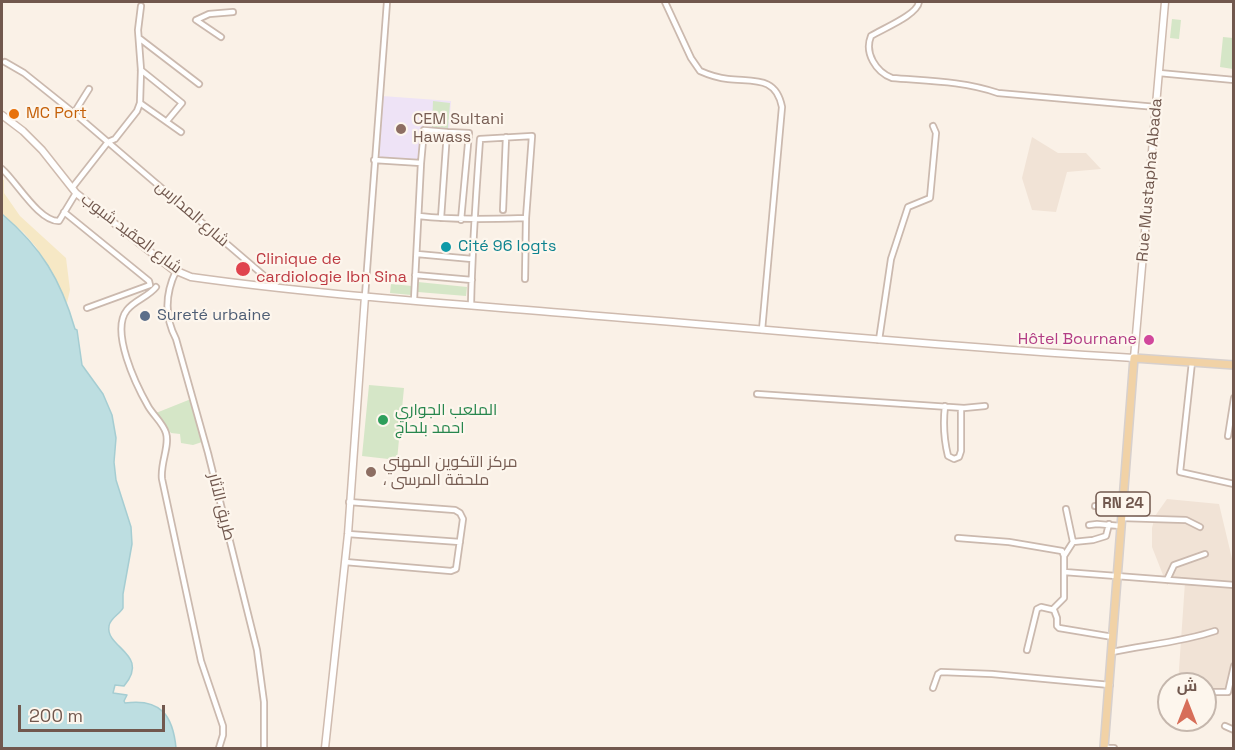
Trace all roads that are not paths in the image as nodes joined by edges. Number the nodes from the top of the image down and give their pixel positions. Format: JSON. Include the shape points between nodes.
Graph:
{"nodes":[{"id":1,"x":387,"y":2,"type":"edge"},
{"id":2,"x":665,"y":2,"type":"edge"},
{"id":3,"x":919,"y":2,"type":"edge"},
{"id":4,"x":1165,"y":2,"type":"edge"},
{"id":5,"x":141,"y":6,"type":"dead end"},
{"id":6,"x":233,"y":12,"type":"dead end"},
{"id":7,"x":221,"y":37,"type":"dead end"},
{"id":8,"x":139,"y":38,"type":"junction"},
{"id":9,"x":5,"y":62,"type":"dead end"},
{"id":10,"x":141,"y":70,"type":"junction"},
{"id":11,"x":1158,"y":73,"type":"junction"},
{"id":12,"x":1233,"y":80,"type":"edge"},
{"id":13,"x":199,"y":84,"type":"dead end"},
{"id":14,"x":90,"y":89,"type":"dead end"},
{"id":15,"x":140,"y":103,"type":"junction"},
{"id":16,"x":1156,"y":106,"type":"junction"},
{"id":17,"x":74,"y":113,"type":"junction"},
{"id":18,"x":2,"y":115,"type":"edge"},
{"id":19,"x":167,"y":121,"type":"junction"},
{"id":20,"x":933,"y":126,"type":"dead end"},
{"id":21,"x":181,"y":132,"type":"dead end"},
{"id":22,"x":447,"y":132,"type":"junction"},
{"id":23,"x":506,"y":137,"type":"junction"},
{"id":24,"x":108,"y":142,"type":"junction"},
{"id":25,"x":374,"y":160,"type":"junction"},
{"id":26,"x":421,"y":163,"type":"junction"},
{"id":27,"x":2,"y":169,"type":"edge"},
{"id":28,"x":74,"y":190,"type":"junction"},
{"id":29,"x":503,"y":210,"type":"dead end"},
{"id":30,"x":64,"y":212,"type":"junction"},
{"id":31,"x":419,"y":216,"type":"junction"},
{"id":32,"x":441,"y":218,"type":"junction"},
{"id":33,"x":526,"y":218,"type":"junction"},
{"id":34,"x":475,"y":219,"type":"junction"},
{"id":35,"x":461,"y":220,"type":"junction"},
{"id":36,"x":417,"y":254,"type":"junction"},
{"id":37,"x":472,"y":259,"type":"junction"},
{"id":38,"x":176,"y":271,"type":"junction"},
{"id":39,"x":416,"y":275,"type":"junction"},
{"id":40,"x":525,"y":279,"type":"dead end"},
{"id":41,"x":472,"y":280,"type":"junction"},
{"id":42,"x":150,"y":285,"type":"junction"},
{"id":43,"x":276,"y":286,"type":"junction"},
{"id":44,"x":168,"y":288,"type":"junction"},
{"id":45,"x":154,"y":290,"type":"junction"},
{"id":46,"x":365,"y":296,"type":"junction"},
{"id":47,"x":414,"y":300,"type":"junction"},
{"id":48,"x":471,"y":305,"type":"junction"},
{"id":49,"x":87,"y":308,"type":"dead end"},
{"id":50,"x":762,"y":330,"type":"junction"},
{"id":51,"x":879,"y":340,"type":"junction"},
{"id":52,"x":1134,"y":358,"type":"junction"},
{"id":53,"x":1192,"y":362,"type":"junction"},
{"id":54,"x":1233,"y":365,"type":"edge"},
{"id":55,"x":757,"y":394,"type":"dead end"},
{"id":56,"x":1233,"y":398,"type":"edge"},
{"id":57,"x":945,"y":406,"type":"junction"},
{"id":58,"x":985,"y":406,"type":"dead end"},
{"id":59,"x":961,"y":408,"type":"junction"},
{"id":60,"x":1228,"y":436,"type":"dead end"},
{"id":61,"x":1233,"y":484,"type":"edge"},
{"id":62,"x":349,"y":502,"type":"junction"},
{"id":63,"x":1095,"y":506,"type":"dead end"},
{"id":64,"x":1066,"y":509,"type":"dead end"},
{"id":65,"x":1122,"y":518,"type":"junction"},
{"id":66,"x":1109,"y":524,"type":"junction"},
{"id":67,"x":1089,"y":525,"type":"dead end"},
{"id":68,"x":1200,"y":527,"type":"dead end"},
{"id":69,"x":348,"y":534,"type":"junction"},
{"id":70,"x":958,"y":538,"type":"dead end"},
{"id":71,"x":460,"y":542,"type":"junction"},
{"id":72,"x":1073,"y":542,"type":"junction"},
{"id":73,"x":1205,"y":554,"type":"dead end"},
{"id":74,"x":1064,"y":556,"type":"junction"},
{"id":75,"x":345,"y":562,"type":"junction"},
{"id":76,"x":1064,"y":572,"type":"junction"},
{"id":77,"x":1118,"y":575,"type":"junction"},
{"id":78,"x":1167,"y":580,"type":"junction"},
{"id":79,"x":1233,"y":585,"type":"edge"},
{"id":80,"x":1053,"y":609,"type":"junction"},
{"id":81,"x":1215,"y":631,"type":"dead end"},
{"id":82,"x":1113,"y":637,"type":"junction"},
{"id":83,"x":1026,"y":650,"type":"dead end"},
{"id":84,"x":1112,"y":652,"type":"junction"},
{"id":85,"x":1233,"y":666,"type":"edge"},
{"id":86,"x":1110,"y":685,"type":"junction"},
{"id":87,"x":933,"y":688,"type":"dead end"},
{"id":88,"x":1217,"y":692,"type":"edge"},
{"id":89,"x":1224,"y":726,"type":"dead end"},
{"id":90,"x":1233,"y":730,"type":"edge"},
{"id":91,"x":219,"y":748,"type":"edge"},
{"id":92,"x":264,"y":748,"type":"edge"},
{"id":93,"x":325,"y":748,"type":"edge"},
{"id":94,"x":1104,"y":748,"type":"edge"},
{"id":95,"x":1114,"y":748,"type":"edge"}],
"edges":[{"from":1,"to":25,"type":"street"},
{"from":2,"to":50,"type":"street","via":[[700,71],[766,83],[780,96]]},
{"from":3,"to":16,"type":"street","via":[[910,15],[869,40],[874,64],[884,75],[950,82],[998,93]]},
{"from":4,"to":11,"type":"main road","name":"Rue Mustapha Abada"},
{"from":5,"to":8,"type":"street"},
{"from":6,"to":7,"type":"street","via":[[196,20]]},
{"from":8,"to":10,"type":"street"},
{"from":8,"to":13,"type":"street"},
{"from":9,"to":17,"type":"street","name":"شارع المدارس","via":[[36,81]]},
{"from":10,"to":15,"type":"street"},
{"from":10,"to":19,"type":"street","via":[[182,103]]},
{"from":11,"to":12,"type":"street"},
{"from":11,"to":16,"type":"main road","name":"Rue Mustapha Abada"},
{"from":14,"to":17,"type":"street"},
{"from":15,"to":19,"type":"street"},
{"from":15,"to":24,"type":"street"},
{"from":16,"to":52,"type":"main road","name":"Rue Mustapha Abada"},
{"from":17,"to":24,"type":"street","name":"شارع المدارس"},
{"from":18,"to":28,"type":"main road","name":"شارع العقيد شبوب","via":[[42,150]]},
{"from":19,"to":21,"type":"street"},
{"from":20,"to":51,"type":"street","via":[[936,133],[930,198],[908,207],[891,259]]},
{"from":22,"to":26,"type":"street","via":[[424,130]]},
{"from":22,"to":32,"type":"street"},
{"from":22,"to":35,"type":"street","via":[[469,133]]},
{"from":23,"to":29,"type":"street"},
{"from":23,"to":33,"type":"street","via":[[532,135]]},
{"from":23,"to":34,"type":"street","via":[[480,139]]},
{"from":24,"to":28,"type":"street"},
{"from":24,"to":43,"type":"street","name":"شارع المدارس"},
{"from":25,"to":26,"type":"street"},
{"from":25,"to":46,"type":"street"},
{"from":26,"to":31,"type":"street"},
{"from":27,"to":30,"type":"street","via":[[48,219],[58,221]]},
{"from":28,"to":30,"type":"street"},
{"from":28,"to":38,"type":"main road","name":"شارع العقيد شبوب"},
{"from":30,"to":42,"type":"street"},
{"from":31,"to":32,"type":"street"},
{"from":31,"to":36,"type":"street"},
{"from":32,"to":35,"type":"street"},
{"from":33,"to":34,"type":"street"},
{"from":33,"to":40,"type":"street"},
{"from":34,"to":35,"type":"street"},
{"from":34,"to":37,"type":"street"},
{"from":36,"to":37,"type":"street"},
{"from":36,"to":39,"type":"street"},
{"from":37,"to":41,"type":"street"},
{"from":38,"to":43,"type":"main road","name":"شارع العقيد شبوب","via":[[191,277]]},
{"from":38,"to":44,"type":"street","name":"طريق الآثار"},
{"from":39,"to":41,"type":"street"},
{"from":39,"to":47,"type":"street"},
{"from":41,"to":48,"type":"street"},
{"from":42,"to":45,"type":"street"},
{"from":42,"to":49,"type":"street"},
{"from":43,"to":46,"type":"main road","name":"شارع العقيد شبوب"},
{"from":44,"to":45,"type":"street"},
{"from":44,"to":92,"type":"street","name":"طريق الآثار","via":[[169,326],[208,453],[257,650],[264,702]]},
{"from":45,"to":91,"type":"street","via":[[125,311],[121,338],[141,392],[166,432],[162,479],[201,661],[223,726]]},
{"from":46,"to":47,"type":"main road","name":"شارع العقيد شبوب"},
{"from":46,"to":62,"type":"main road"},
{"from":47,"to":48,"type":"main road","name":"شارع العقيد شبوب"},
{"from":48,"to":50,"type":"main road","name":"شارع العقيد شبوب"},
{"from":50,"to":51,"type":"main road","name":"شارع العقيد شبوب"},
{"from":51,"to":52,"type":"main road","name":"شارع العقيد شبوب"},
{"from":52,"to":53,"type":"main road"},
{"from":52,"to":65,"type":"main road","number":"RN 24"},
{"from":53,"to":54,"type":"main road"},
{"from":53,"to":61,"type":"street","via":[[1180,472]]},
{"from":55,"to":57,"type":"street"},
{"from":56,"to":60,"type":"street"},
{"from":57,"to":59,"type":"street"},
{"from":57,"to":59,"type":"street","via":[[948,456],[954,459],[961,451]]},
{"from":58,"to":59,"type":"street"},
{"from":62,"to":69,"type":"main road"},
{"from":62,"to":71,"type":"street","via":[[455,510],[463,519]]},
{"from":63,"to":65,"type":"street"},
{"from":64,"to":72,"type":"street"},
{"from":65,"to":66,"type":"street"},
{"from":65,"to":68,"type":"street","via":[[1186,520]]},
{"from":65,"to":77,"type":"main road","number":"RN 24"},
{"from":66,"to":67,"type":"street"},
{"from":66,"to":72,"type":"street","via":[[1106,536]]},
{"from":69,"to":71,"type":"street"},
{"from":69,"to":75,"type":"main road"},
{"from":70,"to":74,"type":"street","via":[[1042,547],[1062,551]]},
{"from":71,"to":75,"type":"street","via":[[457,568],[451,571]]},
{"from":72,"to":74,"type":"street"},
{"from":73,"to":78,"type":"street","via":[[1174,565]]},
{"from":74,"to":76,"type":"street"},
{"from":75,"to":93,"type":"main road"},
{"from":76,"to":77,"type":"street"},
{"from":76,"to":80,"type":"street","via":[[1064,598]]},
{"from":77,"to":78,"type":"street"},
{"from":77,"to":82,"type":"main road","number":"RN 24"},
{"from":78,"to":79,"type":"street"},
{"from":80,"to":82,"type":"street","via":[[1059,628]]},
{"from":80,"to":83,"type":"street","via":[[1037,609]]},
{"from":81,"to":84,"type":"street"},
{"from":82,"to":84,"type":"main road","number":"RN 24"},
{"from":84,"to":86,"type":"main road","number":"RN 24"},
{"from":85,"to":88,"type":"street","via":[[1228,692]]},
{"from":86,"to":87,"type":"street","via":[[941,672]]},
{"from":86,"to":94,"type":"main road","number":"RN 24"},
{"from":89,"to":90,"type":"street"},
{"from":94,"to":95,"type":"street"}]}
